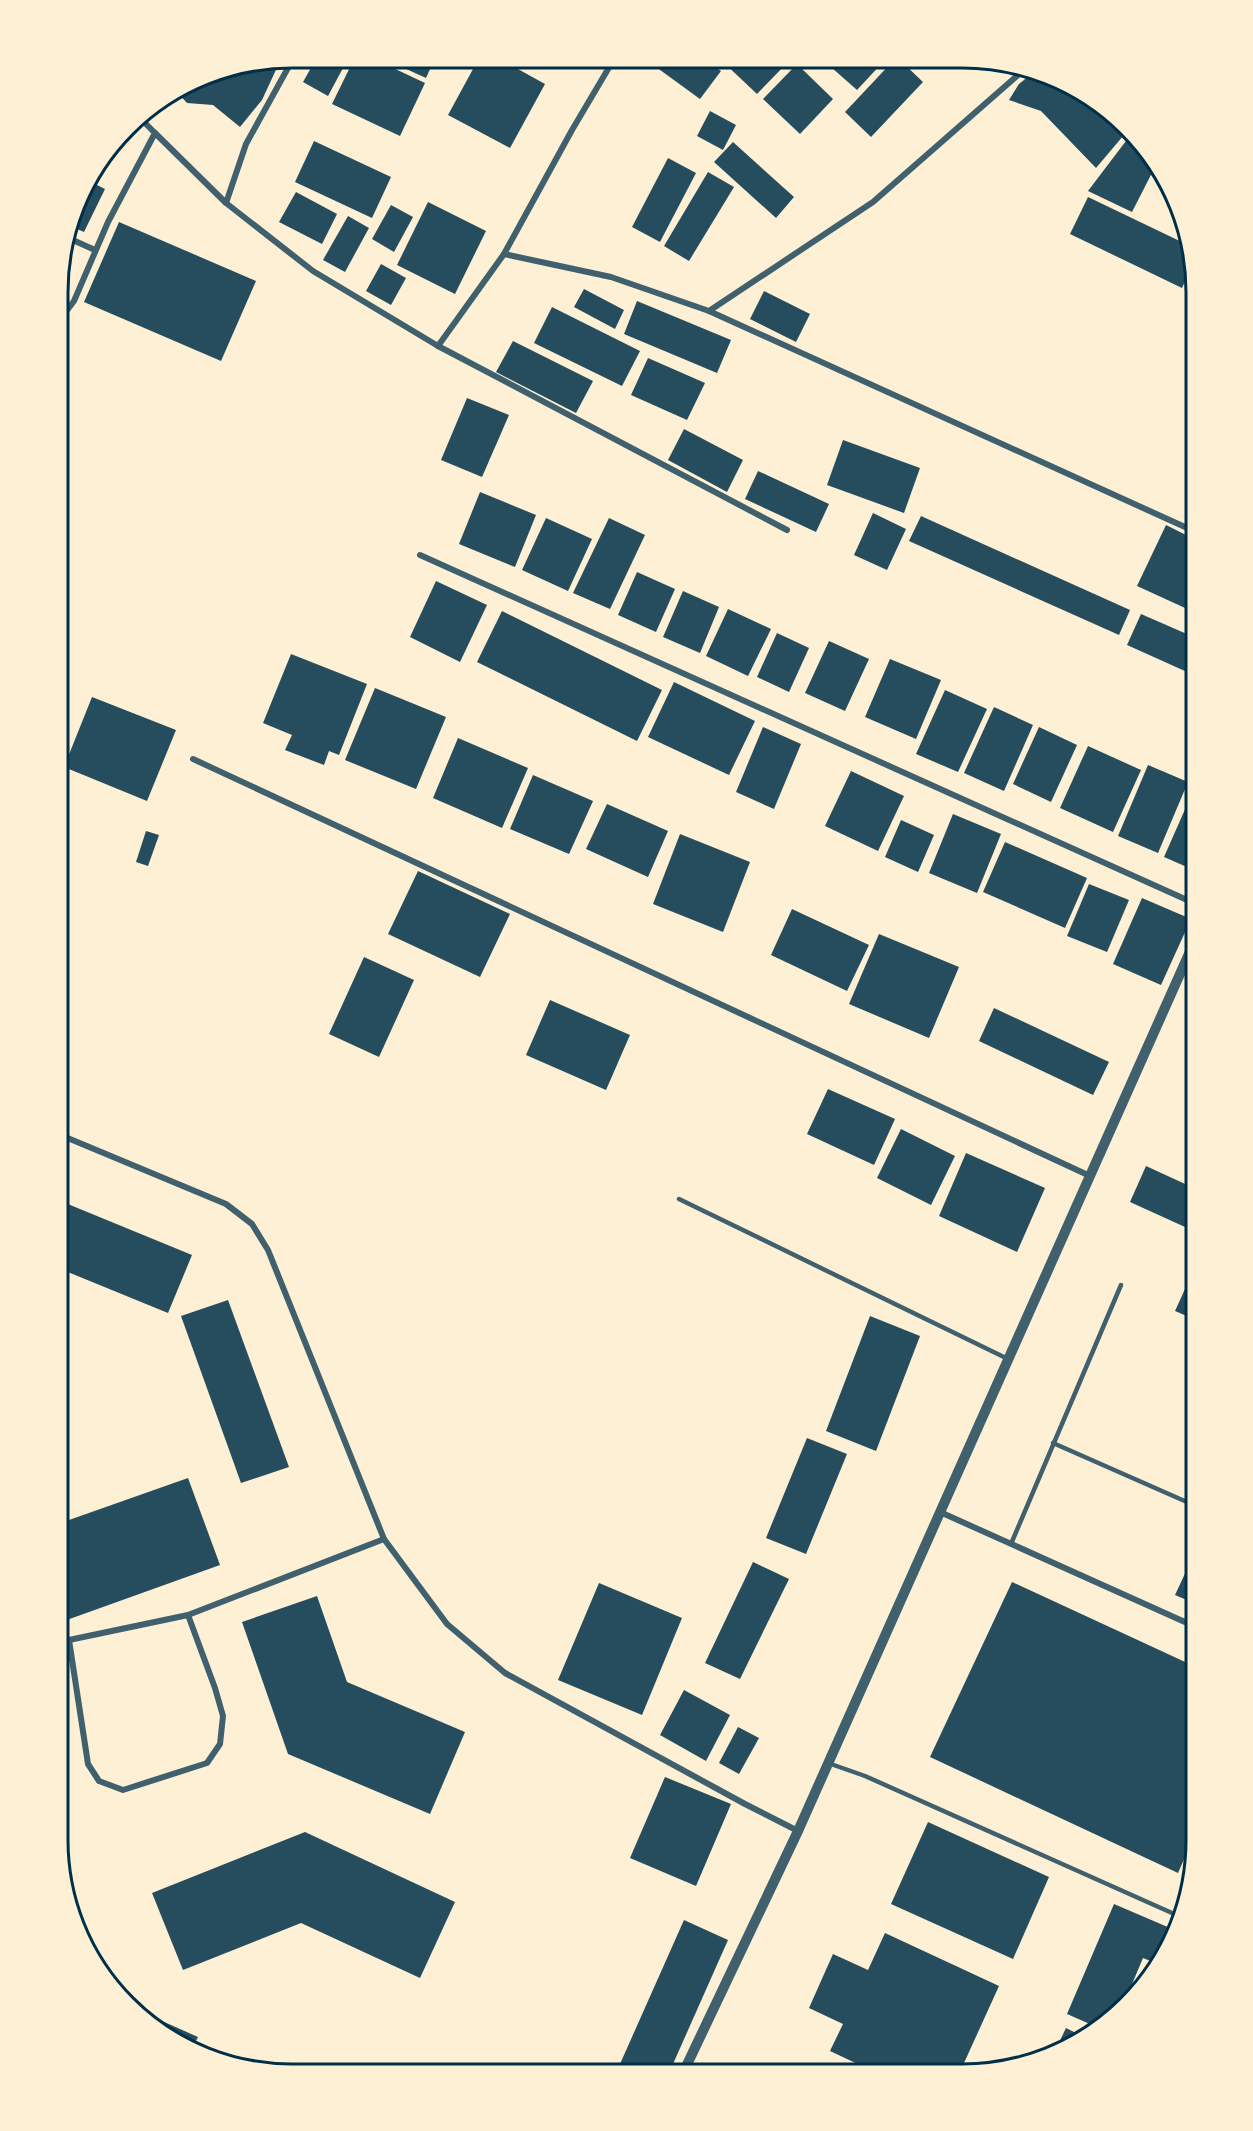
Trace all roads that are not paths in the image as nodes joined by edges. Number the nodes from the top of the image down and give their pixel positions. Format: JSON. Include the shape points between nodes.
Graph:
{"nodes":[{"id":1,"x":288,"y":68,"type":"edge"},
{"id":2,"x":609,"y":68,"type":"edge"},
{"id":3,"x":1019,"y":75,"type":"edge"},
{"id":4,"x":145,"y":123,"type":"edge"},
{"id":5,"x":155,"y":133,"type":"junction"},
{"id":6,"x":226,"y":203,"type":"junction"},
{"id":7,"x":73,"y":240,"type":"edge"},
{"id":8,"x":95,"y":250,"type":"junction"},
{"id":9,"x":504,"y":254,"type":"junction"},
{"id":10,"x":68,"y":309,"type":"edge"},
{"id":11,"x":709,"y":311,"type":"junction"},
{"id":12,"x":438,"y":346,"type":"junction"},
{"id":13,"x":1186,"y":527,"type":"edge"},
{"id":14,"x":787,"y":530,"type":"dead end"},
{"id":15,"x":420,"y":555,"type":"dead end"},
{"id":16,"x":193,"y":759,"type":"dead end"},
{"id":17,"x":1186,"y":900,"type":"edge"},
{"id":18,"x":1186,"y":960,"type":"edge"},
{"id":19,"x":68,"y":1138,"type":"edge"},
{"id":20,"x":1090,"y":1176,"type":"junction"},
{"id":21,"x":679,"y":1199,"type":"dead end"},
{"id":22,"x":1121,"y":1285,"type":"dead end"},
{"id":23,"x":1008,"y":1359,"type":"junction"},
{"id":24,"x":1053,"y":1443,"type":"junction"},
{"id":25,"x":1186,"y":1502,"type":"edge"},
{"id":26,"x":940,"y":1512,"type":"junction"},
{"id":27,"x":384,"y":1539,"type":"junction"},
{"id":28,"x":1011,"y":1544,"type":"junction"},
{"id":29,"x":188,"y":1615,"type":"junction"},
{"id":30,"x":1186,"y":1623,"type":"edge"},
{"id":31,"x":69,"y":1640,"type":"joint"},
{"id":32,"x":828,"y":1763,"type":"junction"},
{"id":33,"x":798,"y":1831,"type":"junction"},
{"id":34,"x":1173,"y":1914,"type":"edge"},
{"id":35,"x":687,"y":2064,"type":"edge"}],
"edges":[{"from":1,"to":6,"type":"street","via":[[246,144]]},
{"from":2,"to":9,"type":"street"},
{"from":3,"to":11,"type":"street","via":[[873,202]]},
{"from":4,"to":5,"type":"street"},
{"from":5,"to":6,"type":"street"},
{"from":5,"to":8,"type":"street"},
{"from":6,"to":12,"type":"street","via":[[313,271]]},
{"from":7,"to":8,"type":"street"},
{"from":8,"to":10,"type":"street"},
{"from":9,"to":11,"type":"street","via":[[611,277]]},
{"from":9,"to":12,"type":"street"},
{"from":11,"to":13,"type":"street"},
{"from":12,"to":14,"type":"street"},
{"from":15,"to":17,"type":"street"},
{"from":16,"to":20,"type":"street"},
{"from":18,"to":20,"type":"street"},
{"from":19,"to":27,"type":"street","via":[[226,1204],[252,1224],[268,1250]]},
{"from":20,"to":23,"type":"street"},
{"from":21,"to":23,"type":"lane"},
{"from":22,"to":24,"type":"lane"},
{"from":23,"to":26,"type":"street"},
{"from":24,"to":25,"type":"lane"},
{"from":24,"to":28,"type":"lane"},
{"from":26,"to":28,"type":"street"},
{"from":26,"to":32,"type":"street"},
{"from":27,"to":29,"type":"street"},
{"from":27,"to":33,"type":"street","via":[[447,1624],[505,1673]]},
{"from":28,"to":30,"type":"street"},
{"from":29,"to":31,"type":"street"},
{"from":29,"to":31,"type":"street","via":[[223,1716],[220,1744],[207,1763],[123,1790],[99,1781],[88,1764]]},
{"from":32,"to":33,"type":"street"},
{"from":32,"to":34,"type":"lane"},
{"from":33,"to":35,"type":"street"}]}
